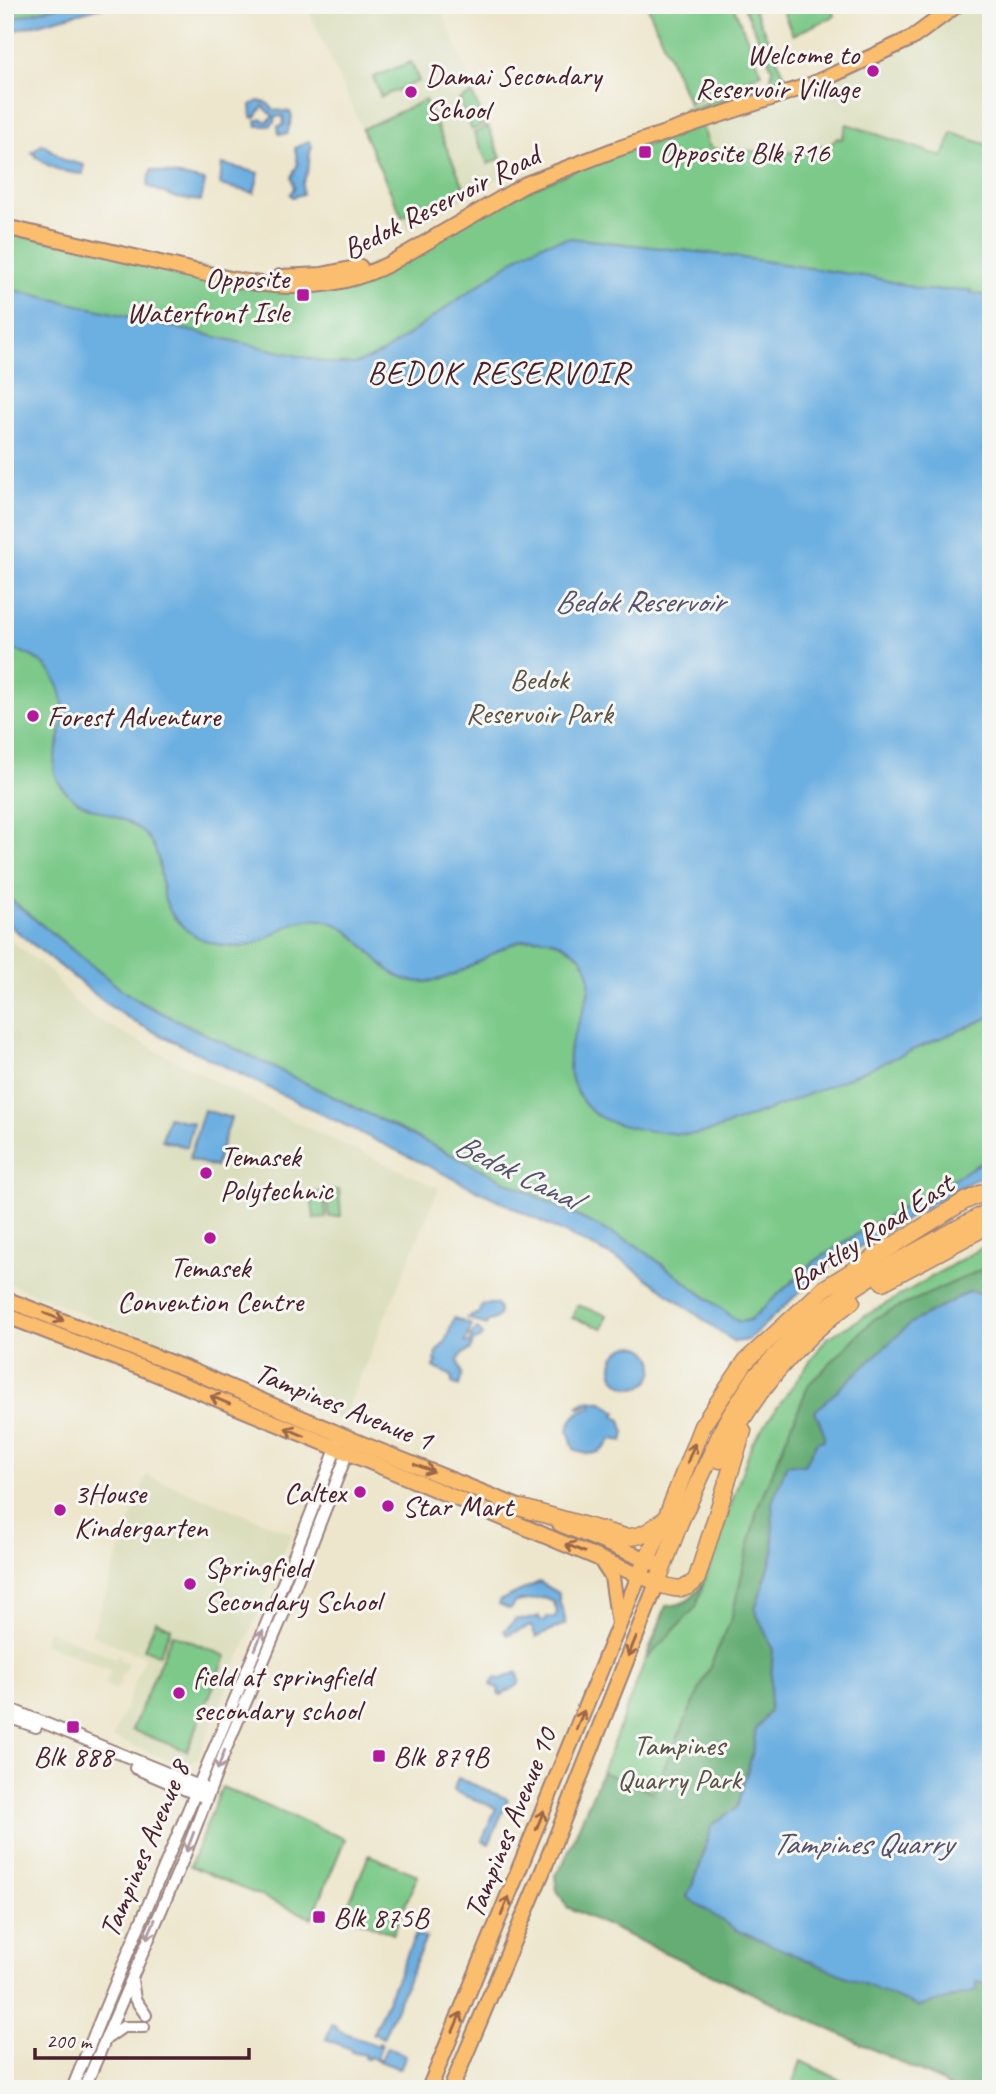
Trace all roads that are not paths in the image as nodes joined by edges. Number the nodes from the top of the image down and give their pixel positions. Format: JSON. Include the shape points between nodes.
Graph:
{"nodes":[{"id":1,"x":944,"y":5,"type":"edge"},
{"id":2,"x":957,"y":5,"type":"edge"},
{"id":3,"x":5,"y":218,"type":"edge"},
{"id":4,"x":5,"y":227,"type":"edge"},
{"id":5,"x":991,"y":1181,"type":"edge"},
{"id":6,"x":991,"y":1189,"type":"edge"},
{"id":7,"x":962,"y":1202,"type":"junction"},
{"id":8,"x":991,"y":1210,"type":"edge"},
{"id":9,"x":991,"y":1224,"type":"edge"},
{"id":10,"x":5,"y":1299,"type":"edge"},
{"id":11,"x":5,"y":1315,"type":"edge"},
{"id":12,"x":797,"y":1350,"type":"junction"},
{"id":13,"x":192,"y":1371,"type":"junction"},
{"id":14,"x":186,"y":1386,"type":"junction"},
{"id":15,"x":344,"y":1444,"type":"junction"},
{"id":16,"x":399,"y":1466,"type":"junction"},
{"id":17,"x":522,"y":1508,"type":"junction"},
{"id":18,"x":667,"y":1516,"type":"junction"},
{"id":19,"x":298,"y":1547,"type":"junction"},
{"id":20,"x":309,"y":1552,"type":"junction"},
{"id":21,"x":601,"y":1559,"type":"junction"},
{"id":22,"x":645,"y":1559,"type":"junction"},
{"id":23,"x":662,"y":1566,"type":"junction"},
{"id":24,"x":639,"y":1576,"type":"junction"},
{"id":25,"x":657,"y":1583,"type":"junction"},
{"id":26,"x":619,"y":1625,"type":"junction"},
{"id":27,"x":5,"y":1707,"type":"edge"},
{"id":28,"x":5,"y":1716,"type":"edge"},
{"id":29,"x":196,"y":1789,"type":"junction"},
{"id":30,"x":208,"y":1794,"type":"junction"},
{"id":31,"x":132,"y":1974,"type":"junction"},
{"id":32,"x":146,"y":2015,"type":"dead end"},
{"id":33,"x":144,"y":2027,"type":"dead end"},
{"id":34,"x":104,"y":2040,"type":"junction"},
{"id":35,"x":72,"y":2089,"type":"edge"},
{"id":36,"x":84,"y":2089,"type":"edge"},
{"id":37,"x":429,"y":2089,"type":"edge"},
{"id":38,"x":450,"y":2089,"type":"edge"}],
"edges":[{"from":1,"to":3,"type":"main road","name":"Bedok Reservoir Road","via":[[907,30],[810,75],[534,171],[351,270],[299,277],[259,276]]},
{"from":2,"to":4,"type":"main road","name":"Bedok Reservoir Road","via":[[906,41],[813,84],[537,179],[389,264],[343,282],[304,287],[248,283]]},
{"from":5,"to":7,"type":"highway"},
{"from":6,"to":7,"type":"highway","name":"Bartley Road East"},
{"from":18,"to":7,"type":"highway","name":"Bartley Road East","one_way":true,"via":[[702,1426],[746,1361],[825,1288]]},
{"from":8,"to":23,"type":"highway","name":"Bartley Road East","via":[[843,1295],[811,1320],[756,1376],[726,1422]]},
{"from":9,"to":12,"type":"highway","via":[[859,1297]]},
{"from":10,"to":13,"type":"main road","name":"Tampines Avenue 1","one_way":true},
{"from":11,"to":14,"type":"main road","name":"Tampines Avenue 1"},
{"from":12,"to":25,"type":"highway","via":[[747,1411]]},
{"from":12,"to":25,"type":"highway","via":[[743,1431],[697,1578],[680,1589]]},
{"from":13,"to":14,"type":"main road","via":[[187,1374]]},
{"from":13,"to":15,"type":"main road","name":"Tampines Avenue 1"},
{"from":15,"to":14,"type":"main road","name":"Tampines Avenue 1","one_way":true},
{"from":15,"to":16,"type":"main road","name":"Tampines Avenue 1"},
{"from":15,"to":19,"type":"street","name":"Tampines Avenue 8"},
{"from":15,"to":20,"type":"street","name":"Tampines Avenue 8"},
{"from":16,"to":17,"type":"main road","name":"Tampines Avenue 1","one_way":true},
{"from":21,"to":16,"type":"main road","name":"Tampines Avenue 1","one_way":true},
{"from":17,"to":18,"type":"highway","via":[[625,1537],[650,1531]]},
{"from":17,"to":22,"type":"main road","name":"Tampines Avenue 1"},
{"from":18,"to":22,"type":"highway","name":"Bartley Road East"},
{"from":19,"to":20,"type":"street"},
{"from":29,"to":19,"type":"street","name":"Tampines Avenue 8","one_way":true},
{"from":20,"to":30,"type":"street","name":"Tampines Avenue 8","one_way":true},
{"from":21,"to":24,"type":"main road","name":"Tampines Avenue 1"},
{"from":21,"to":26,"type":"main road","via":[[612,1577]]},
{"from":22,"to":23,"type":"main road","name":"Tampines Avenue 1"},
{"from":22,"to":24,"type":"highway","name":"Bartley Road East"},
{"from":23,"to":25,"type":"highway","name":"Bartley Road East"},
{"from":24,"to":25,"type":"main road","name":"Tampines Avenue 1"},
{"from":24,"to":26,"type":"main road","name":"Tampines Avenue 10"},
{"from":25,"to":38,"type":"main road","name":"Tampines Avenue 10","one_way":true},
{"from":37,"to":26,"type":"main road","name":"Tampines Avenue 10","one_way":true},
{"from":27,"to":29,"type":"street"},
{"from":28,"to":29,"type":"street"},
{"from":29,"to":30,"type":"street"},
{"from":29,"to":35,"type":"street","name":"Tampines Avenue 8"},
{"from":30,"to":31,"type":"street","name":"Tampines Avenue 8","one_way":true},
{"from":31,"to":32,"type":"street","via":[[133,1993]]},
{"from":31,"to":34,"type":"street","name":"Tampines Avenue 8"},
{"from":33,"to":34,"type":"street","via":[[123,2027]]},
{"from":34,"to":36,"type":"street","name":"Tampines Avenue 8"}]}
